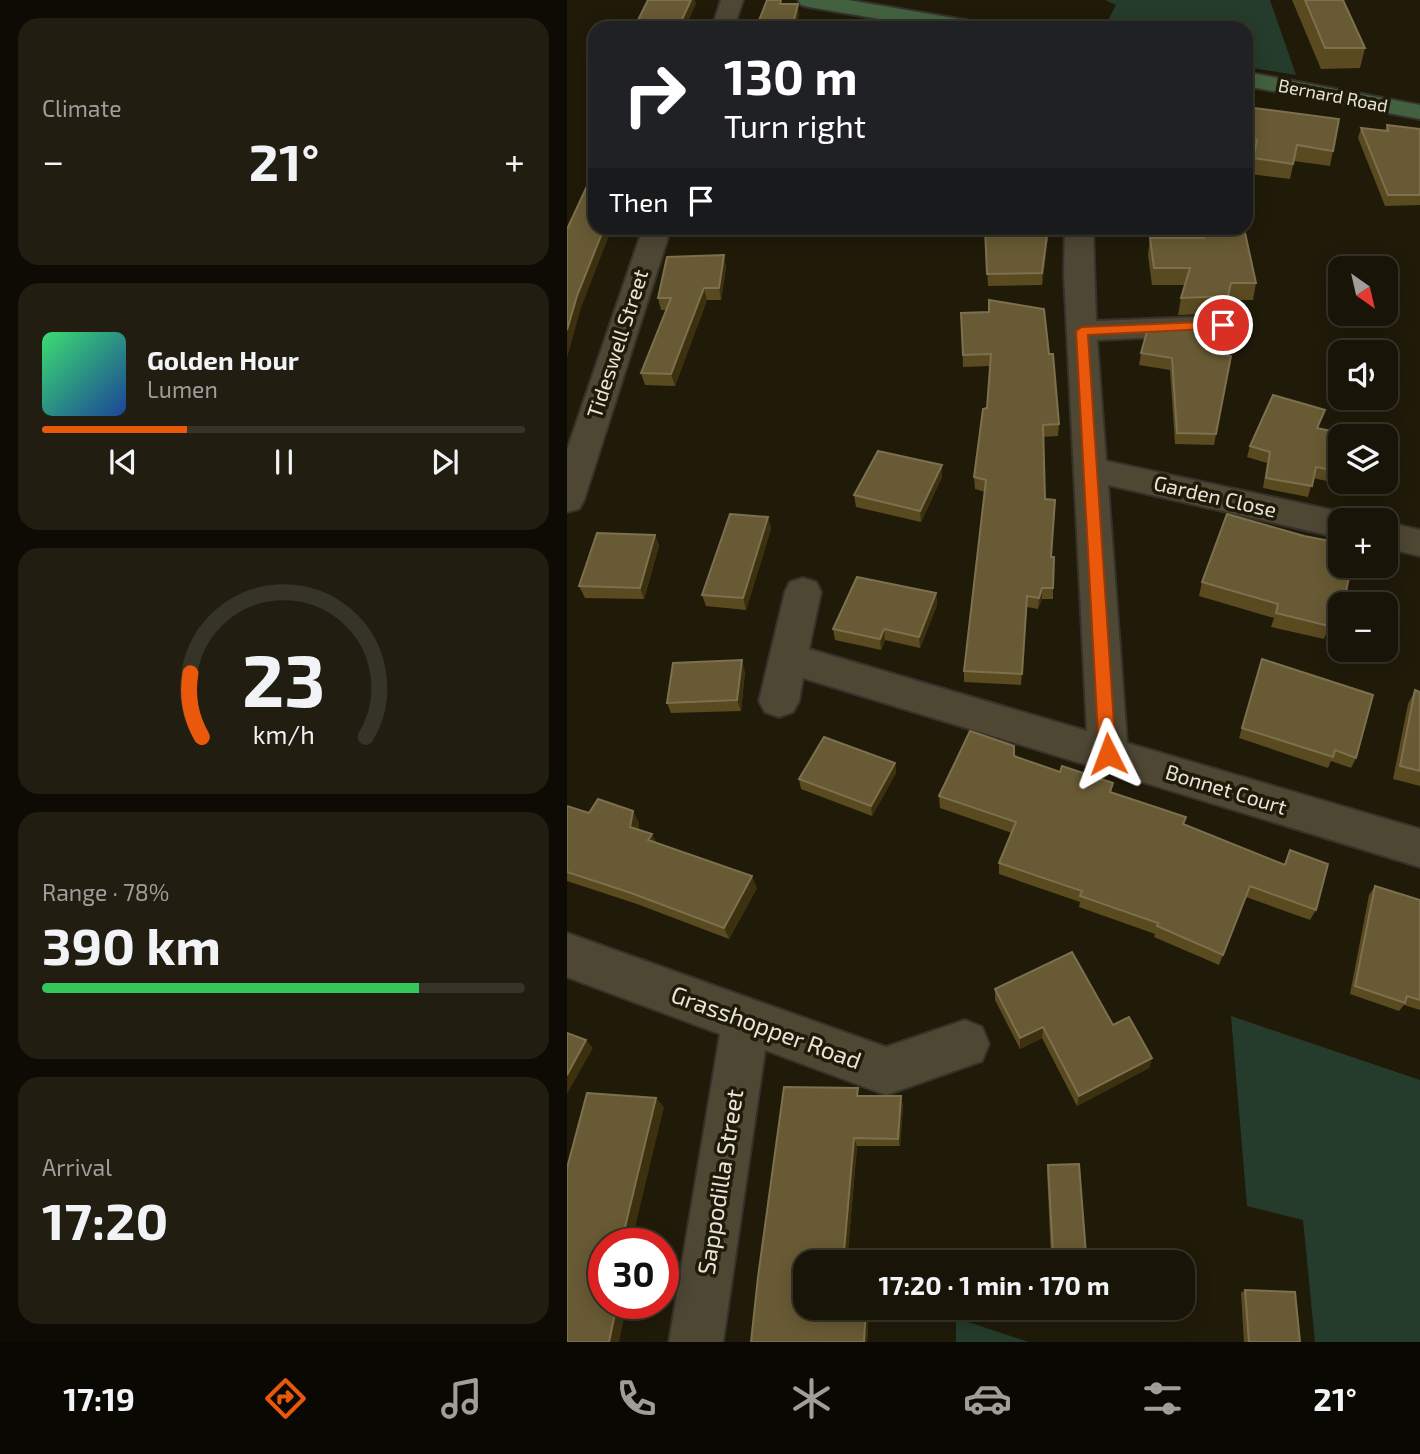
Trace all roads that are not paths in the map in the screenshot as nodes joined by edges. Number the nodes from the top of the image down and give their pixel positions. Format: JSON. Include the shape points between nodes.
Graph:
{"nodes":[{"id":1,"x":732,"y":0,"type":"edge"},
{"id":2,"x":809,"y":0,"type":"edge"},
{"id":3,"x":725,"y":21,"type":"edge"},
{"id":4,"x":930,"y":21,"type":"edge"},
{"id":5,"x":1253,"y":80,"type":"edge"},
{"id":6,"x":1420,"y":112,"type":"edge"},
{"id":7,"x":655,"y":235,"type":"edge"},
{"id":8,"x":1079,"y":235,"type":"edge"},
{"id":9,"x":1223,"y":325,"type":"edge"},
{"id":10,"x":1082,"y":331,"type":"junction"},
{"id":11,"x":1090,"y":469,"type":"junction"},
{"id":12,"x":567,"y":500,"type":"edge"},
{"id":13,"x":1328,"y":522,"type":"edge"},
{"id":14,"x":1398,"y":538,"type":"edge"},
{"id":15,"x":1420,"y":543,"type":"edge"},
{"id":16,"x":803,"y":592,"type":"dead end"},
{"id":17,"x":790,"y":659,"type":"junction"},
{"id":18,"x":779,"y":701,"type":"dead end"},
{"id":19,"x":1108,"y":754,"type":"junction"},
{"id":20,"x":1420,"y":848,"type":"edge"},
{"id":21,"x":567,"y":955,"type":"edge"},
{"id":22,"x":747,"y":1021,"type":"junction"},
{"id":23,"x":965,"y":1044,"type":"dead end"},
{"id":24,"x":696,"y":1342,"type":"edge"}],
"edges":[{"from":1,"to":3,"type":"street"},
{"from":2,"to":4,"type":"main road"},
{"from":5,"to":6,"type":"main road","name":"Bernard Road"},
{"from":7,"to":12,"type":"street","name":"Tideswell Street"},
{"from":8,"to":10,"type":"street"},
{"from":9,"to":10,"type":"street"},
{"from":10,"to":11,"type":"street"},
{"from":11,"to":13,"type":"street","name":"Garden Close"},
{"from":11,"to":19,"type":"street"},
{"from":14,"to":15,"type":"street"},
{"from":16,"to":17,"type":"street"},
{"from":17,"to":18,"type":"street"},
{"from":17,"to":19,"type":"street","name":"Bonnet Court"},
{"from":19,"to":20,"type":"street","name":"Bonnet Court"},
{"from":21,"to":22,"type":"street","name":"Grasshopper Road"},
{"from":22,"to":23,"type":"street","name":"Grasshopper Road","via":[[886,1072]]},
{"from":22,"to":24,"type":"street","name":"Sappodilla Street"}]}
